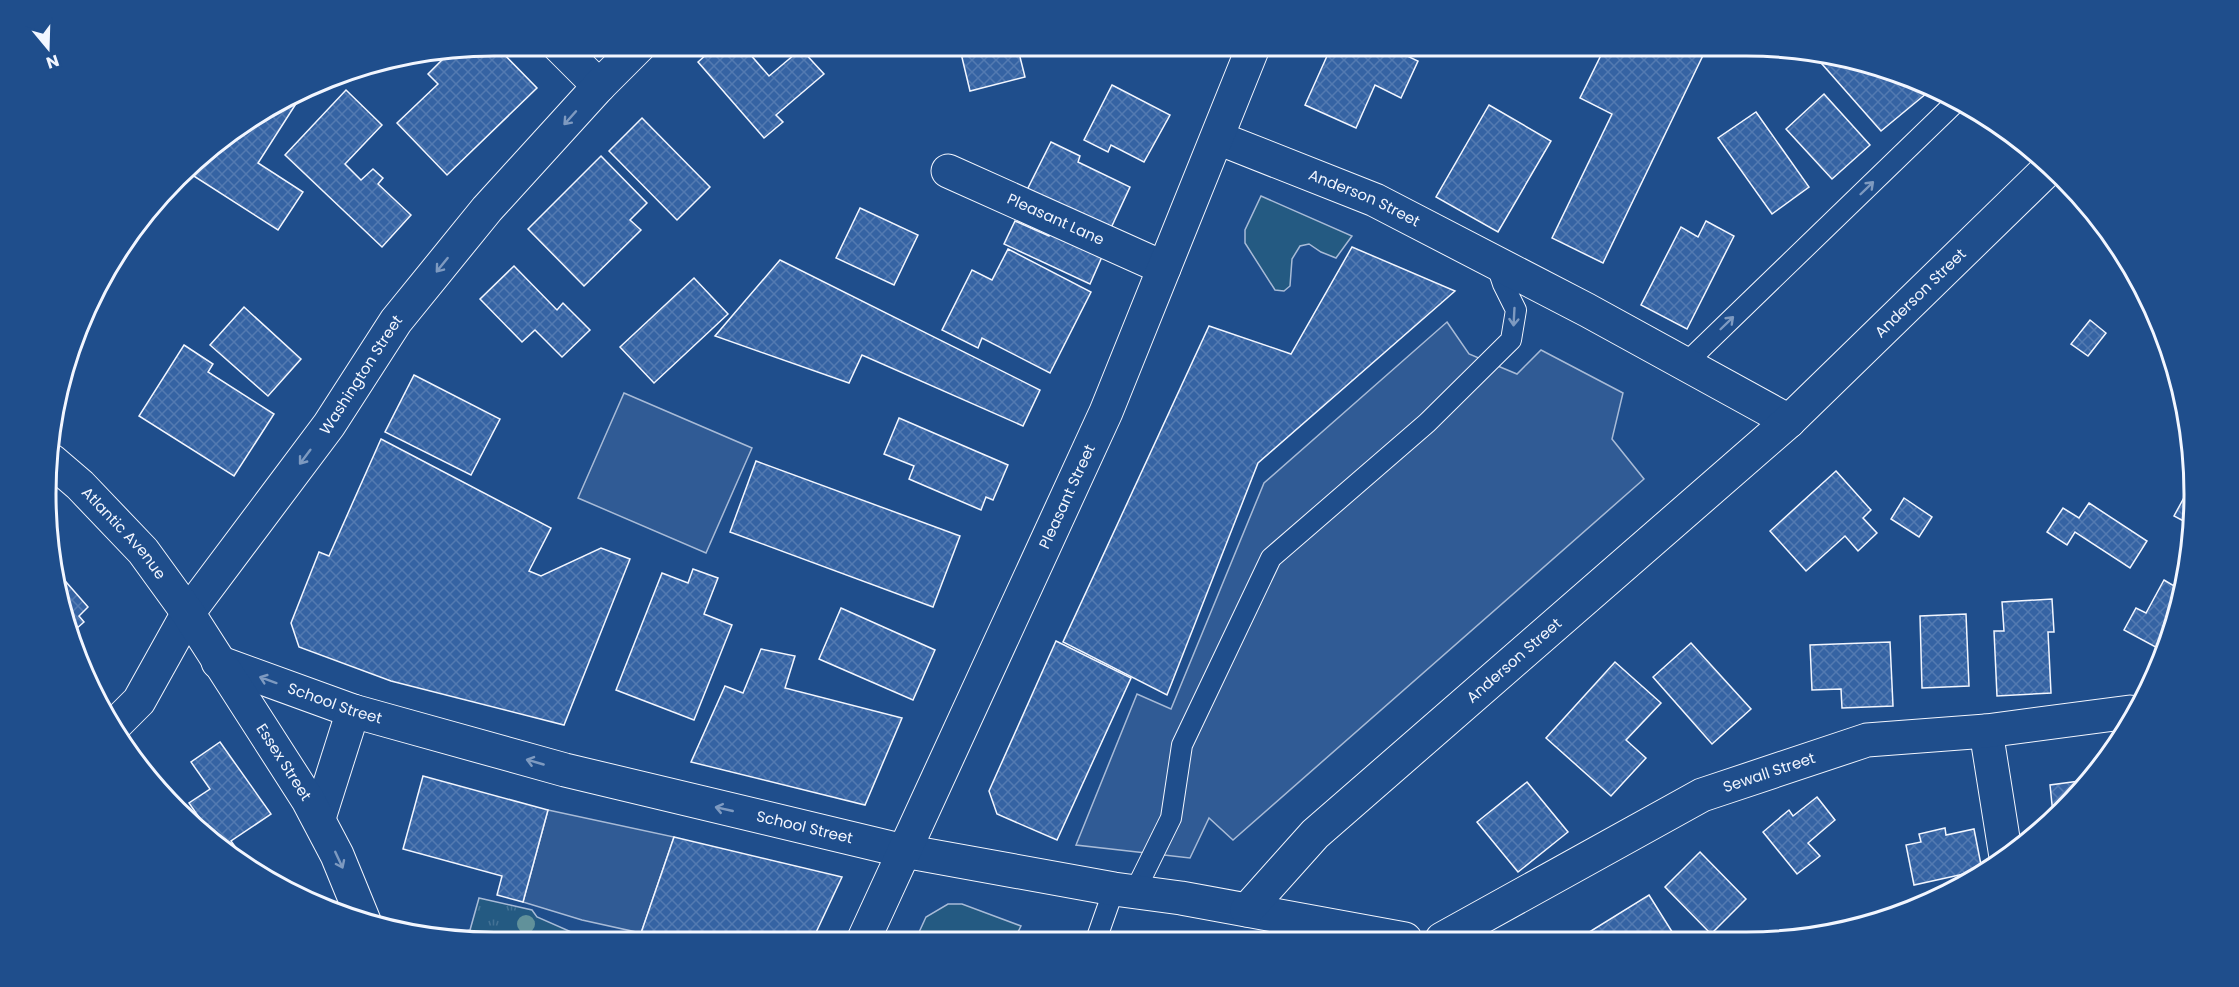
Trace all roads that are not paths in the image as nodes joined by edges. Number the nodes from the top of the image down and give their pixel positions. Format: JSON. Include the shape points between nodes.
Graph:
{"nodes":[{"id":1,"x":569,"y":56,"type":"edge"},
{"id":2,"x":629,"y":56,"type":"edge"},
{"id":3,"x":1250,"y":56,"type":"edge"},
{"id":4,"x":599,"y":86,"type":"junction"},
{"id":5,"x":1951,"y":107,"type":"edge"},
{"id":6,"x":1218,"y":138,"type":"junction"},
{"id":7,"x":948,"y":171,"type":"dead end"},
{"id":8,"x":2044,"y":173,"type":"edge"},
{"id":9,"x":1496,"y":263,"type":"junction"},
{"id":10,"x":1164,"y":268,"type":"junction"},
{"id":11,"x":1684,"y":364,"type":"junction"},
{"id":12,"x":1789,"y":421,"type":"junction"},
{"id":13,"x":56,"y":464,"type":"edge"},
{"id":14,"x":188,"y":614,"type":"junction"},
{"id":15,"x":218,"y":662,"type":"junction"},
{"id":16,"x":353,"y":711,"type":"junction"},
{"id":17,"x":2125,"y":713,"type":"edge"},
{"id":18,"x":119,"y":721,"type":"edge"},
{"id":19,"x":1986,"y":731,"type":"junction"},
{"id":20,"x":319,"y":818,"type":"junction"},
{"id":21,"x":2004,"y":847,"type":"edge"},
{"id":22,"x":904,"y":851,"type":"junction"},
{"id":23,"x":1124,"y":890,"type":"junction"},
{"id":24,"x":360,"y":910,"type":"edge"},
{"id":25,"x":1247,"y":910,"type":"junction"},
{"id":26,"x":867,"y":932,"type":"edge"},
{"id":27,"x":1100,"y":932,"type":"edge"},
{"id":28,"x":1367,"y":932,"type":"edge"},
{"id":29,"x":1455,"y":932,"type":"edge"}],
"edges":[{"from":1,"to":4,"type":"street"},
{"from":2,"to":4,"type":"street","name":"Washington Street"},
{"from":3,"to":6,"type":"street","name":"Pleasant Street"},
{"from":4,"to":14,"type":"street","name":"Washington Street","one_way":true,"via":[[488,209],[396,321],[329,425]]},
{"from":11,"to":5,"type":"lane","one_way":true},
{"from":6,"to":9,"type":"street","name":"Anderson Street","via":[[1376,200]]},
{"from":6,"to":10,"type":"street","name":"Pleasant Street"},
{"from":7,"to":10,"type":"street","name":"Pleasant Lane"},
{"from":8,"to":12,"type":"street","name":"Anderson Street"},
{"from":9,"to":11,"type":"street","name":"Anderson Street"},
{"from":9,"to":23,"type":"lane","one_way":true,"via":[[1516,310],[1511,340],[1427,423],[1270,558],[1182,745],[1171,818]]},
{"from":10,"to":22,"type":"street","name":"Pleasant Street","via":[[1106,412]]},
{"from":11,"to":12,"type":"street","name":"Anderson Street"},
{"from":12,"to":25,"type":"street","name":"Anderson Street","via":[[1314,834]]},
{"from":13,"to":14,"type":"street","name":"Atlantic Avenue","via":[[143,551]]},
{"from":14,"to":15,"type":"street","name":"Essex Street"},
{"from":14,"to":18,"type":"street","name":"Washington Street","via":[[139,701]]},
{"from":16,"to":15,"type":"street","name":"School Street","one_way":true},
{"from":15,"to":20,"type":"street","name":"Essex Street"},
{"from":16,"to":20,"type":"street"},
{"from":22,"to":16,"type":"street","name":"School Street","one_way":true,"via":[[601,780]]},
{"from":17,"to":19,"type":"street","name":"Sewall Street"},
{"from":19,"to":21,"type":"street"},
{"from":19,"to":29,"type":"street","name":"Sewall Street","via":[[1867,740],[1702,795]]},
{"from":20,"to":24,"type":"street","name":"Essex Street","one_way":true},
{"from":22,"to":23,"type":"street","name":"School Street"},
{"from":22,"to":26,"type":"street","name":"Pleasant Street"},
{"from":23,"to":25,"type":"street","name":"School Street"},
{"from":23,"to":27,"type":"lane"},
{"from":25,"to":28,"type":"street","name":"School Street"}]}
